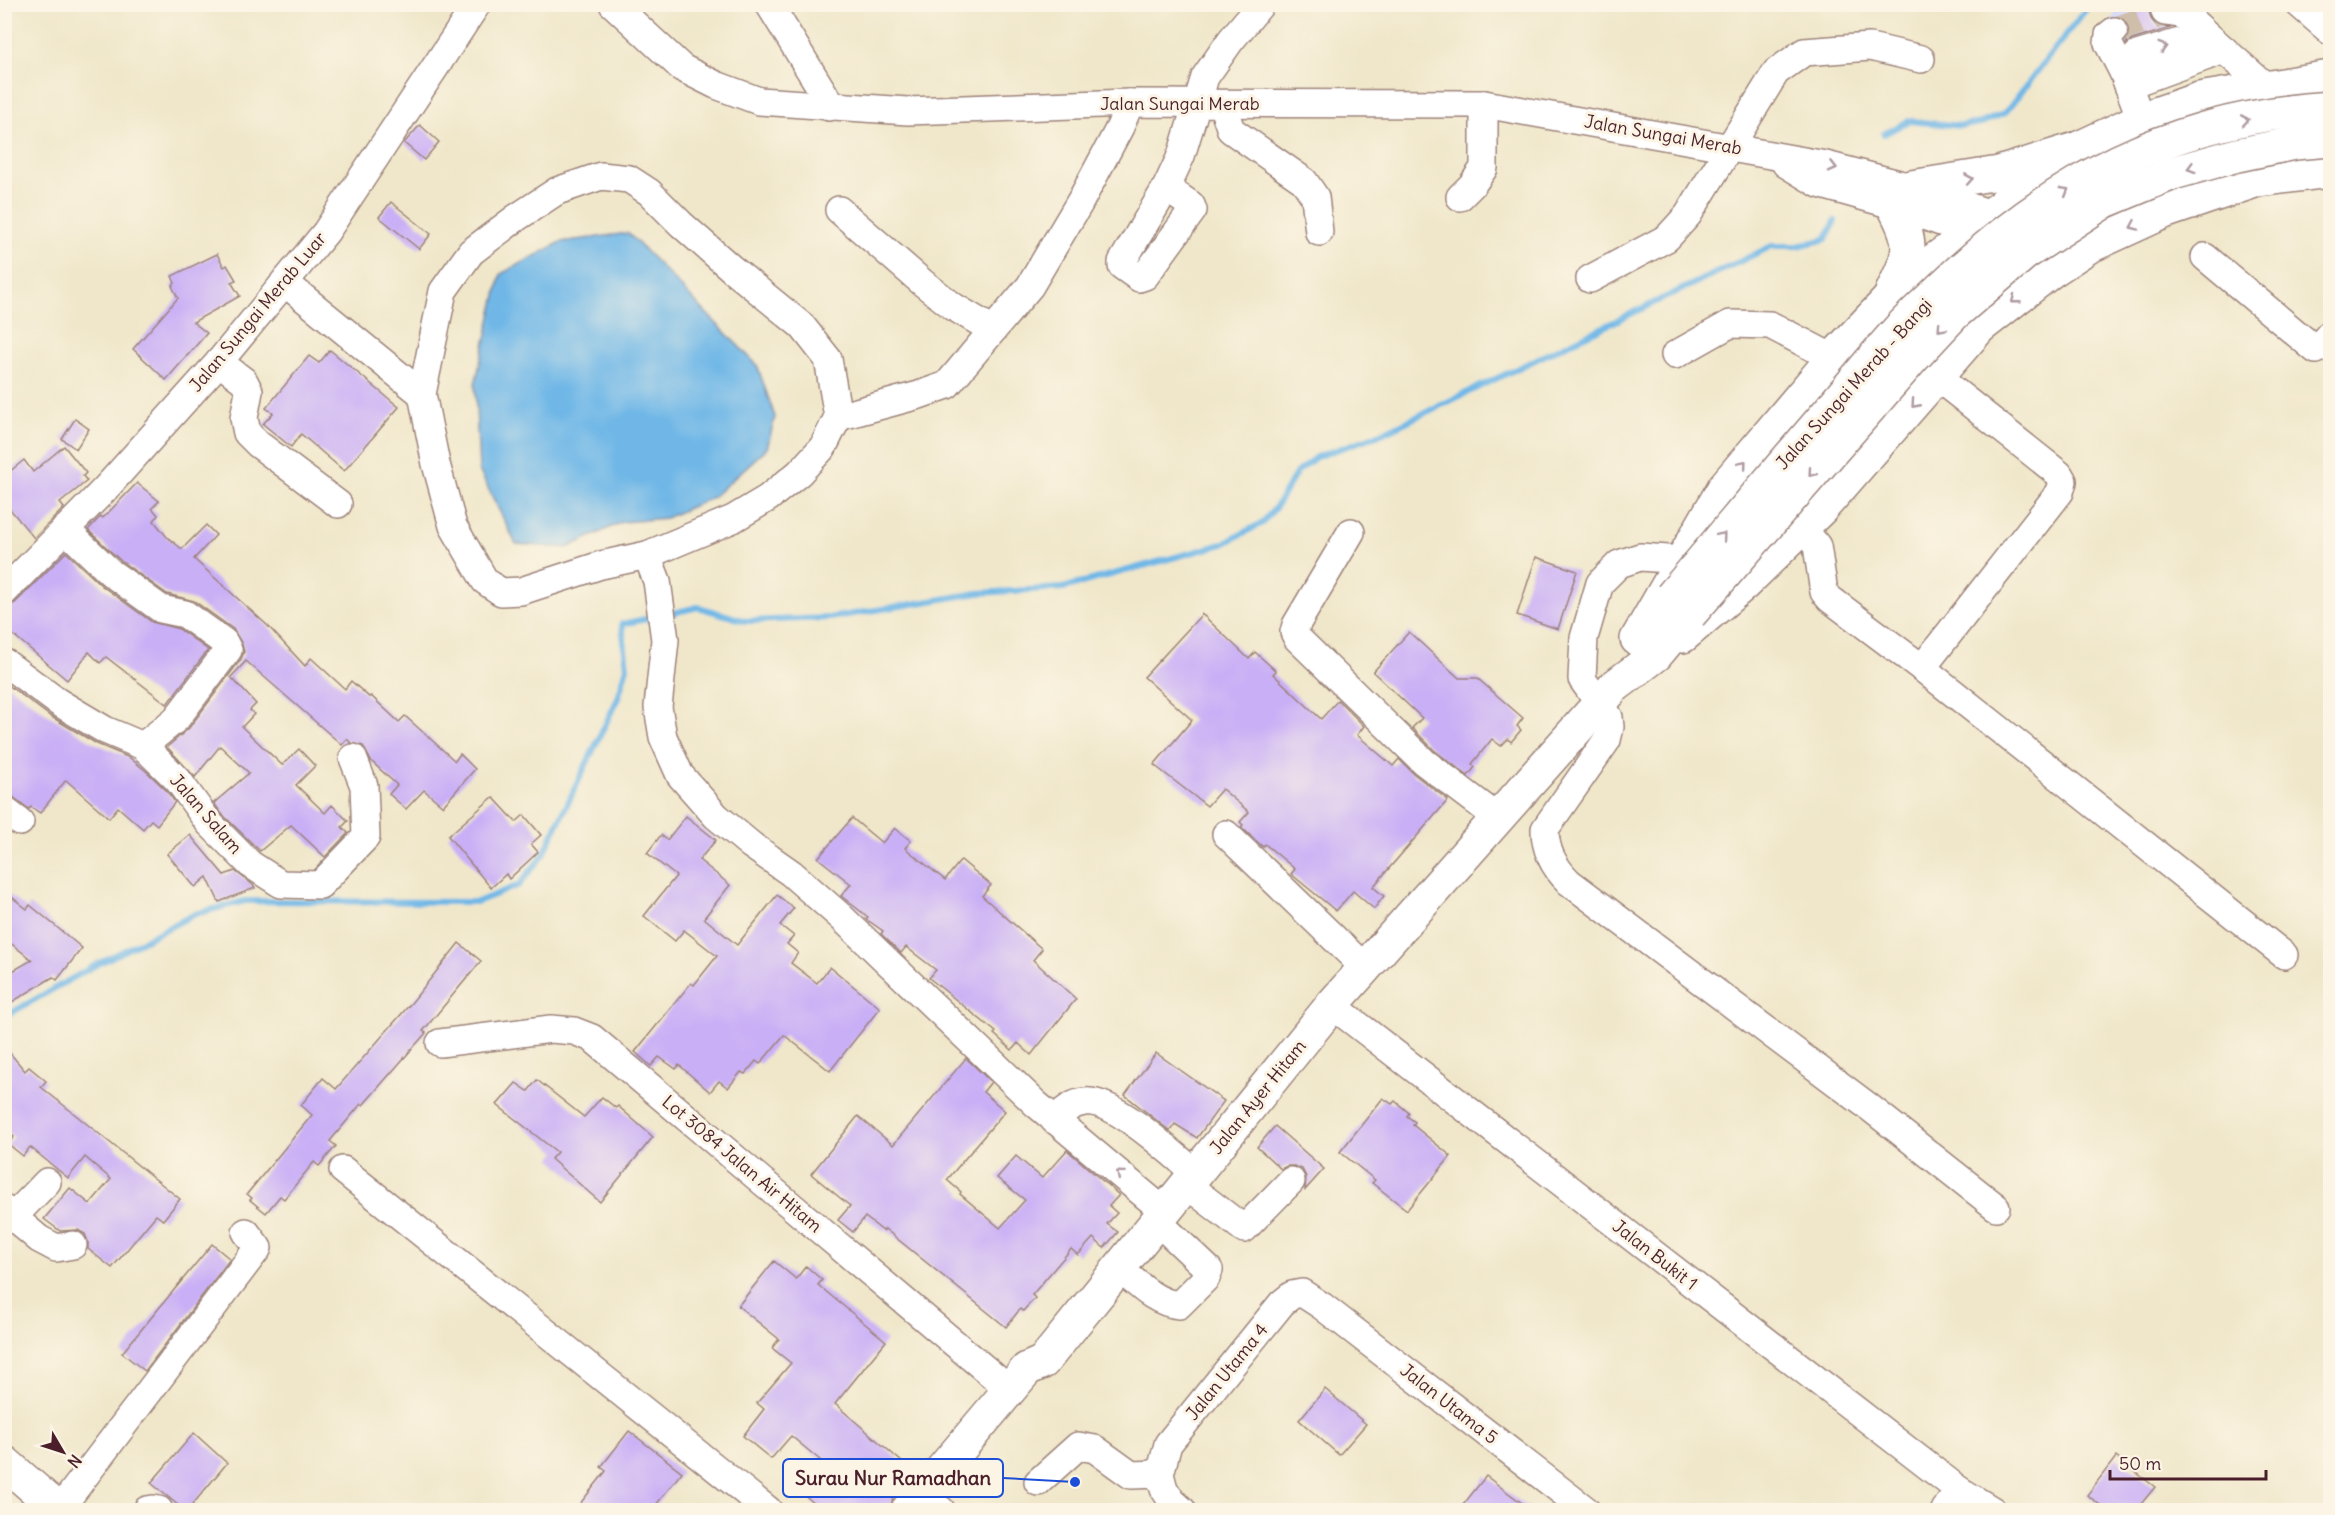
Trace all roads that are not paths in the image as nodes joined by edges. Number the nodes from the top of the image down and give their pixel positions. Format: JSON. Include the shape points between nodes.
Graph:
{"nodes":[{"id":1,"x":477,"y":4,"type":"edge"},
{"id":2,"x":613,"y":4,"type":"edge"},
{"id":3,"x":769,"y":4,"type":"edge"},
{"id":4,"x":1262,"y":4,"type":"edge"},
{"id":5,"x":2299,"y":4,"type":"edge"},
{"id":6,"x":2165,"y":12,"type":"tunnel mouth"},
{"id":7,"x":2114,"y":31,"type":"dead end"},
{"id":8,"x":2331,"y":31,"type":"edge"},
{"id":9,"x":2215,"y":42,"type":"junction"},
{"id":10,"x":1921,"y":59,"type":"dead end"},
{"id":11,"x":2331,"y":77,"type":"edge"},
{"id":12,"x":2126,"y":79,"type":"junction"},
{"id":13,"x":2265,"y":86,"type":"junction"},
{"id":14,"x":1130,"y":103,"type":"junction"},
{"id":15,"x":1222,"y":104,"type":"junction"},
{"id":16,"x":1484,"y":104,"type":"junction"},
{"id":17,"x":1195,"y":105,"type":"junction"},
{"id":18,"x":829,"y":107,"type":"junction"},
{"id":19,"x":2331,"y":108,"type":"edge"},
{"id":20,"x":2141,"y":119,"type":"junction"},
{"id":21,"x":2331,"y":140,"type":"edge"},
{"id":22,"x":1730,"y":147,"type":"junction"},
{"id":23,"x":2079,"y":148,"type":"junction"},
{"id":24,"x":2331,"y":171,"type":"edge"},
{"id":25,"x":2030,"y":181,"type":"junction"},
{"id":26,"x":1166,"y":188,"type":"dead end"},
{"id":27,"x":1902,"y":196,"type":"junction"},
{"id":28,"x":1460,"y":197,"type":"dead end"},
{"id":29,"x":839,"y":210,"type":"dead end"},
{"id":30,"x":1981,"y":223,"type":"junction"},
{"id":31,"x":1319,"y":232,"type":"dead end"},
{"id":32,"x":2088,"y":247,"type":"junction"},
{"id":33,"x":2205,"y":257,"type":"dead end"},
{"id":34,"x":1922,"y":269,"type":"junction"},
{"id":35,"x":2050,"y":272,"type":"junction"},
{"id":36,"x":1590,"y":279,"type":"dead end"},
{"id":37,"x":284,"y":282,"type":"junction"},
{"id":38,"x":1889,"y":299,"type":"junction"},
{"id":39,"x":1980,"y":327,"type":"junction"},
{"id":40,"x":993,"y":330,"type":"junction"},
{"id":41,"x":2323,"y":342,"type":"edge"},
{"id":42,"x":1675,"y":355,"type":"dead end"},
{"id":43,"x":1833,"y":358,"type":"junction"},
{"id":44,"x":219,"y":362,"type":"junction"},
{"id":45,"x":1938,"y":378,"type":"junction"},
{"id":46,"x":422,"y":394,"type":"junction"},
{"id":47,"x":838,"y":417,"type":"junction"},
{"id":48,"x":338,"y":504,"type":"dead end"},
{"id":49,"x":1802,"y":527,"type":"junction"},
{"id":50,"x":65,"y":529,"type":"junction"},
{"id":51,"x":1351,"y":532,"type":"dead end"},
{"id":52,"x":647,"y":555,"type":"junction"},
{"id":53,"x":1682,"y":560,"type":"junction"},
{"id":54,"x":4,"y":592,"type":"edge"},
{"id":55,"x":1681,"y":606,"type":"junction"},
{"id":56,"x":1646,"y":647,"type":"junction"},
{"id":57,"x":4,"y":662,"type":"edge"},
{"id":58,"x":1922,"y":668,"type":"junction"},
{"id":59,"x":1607,"y":695,"type":"junction"},
{"id":60,"x":143,"y":746,"type":"junction"},
{"id":61,"x":353,"y":758,"type":"dead end"},
{"id":62,"x":1498,"y":818,"type":"junction"},
{"id":63,"x":1226,"y":834,"type":"dead end"},
{"id":64,"x":2284,"y":955,"type":"dead end"},
{"id":65,"x":1365,"y":968,"type":"junction"},
{"id":66,"x":1332,"y":1005,"type":"junction"},
{"id":67,"x":440,"y":1043,"type":"dead end"},
{"id":68,"x":1054,"y":1120,"type":"junction"},
{"id":69,"x":343,"y":1170,"type":"dead end"},
{"id":70,"x":1191,"y":1180,"type":"junction"},
{"id":71,"x":1291,"y":1181,"type":"dead end"},
{"id":72,"x":47,"y":1182,"type":"dead end"},
{"id":73,"x":1996,"y":1207,"type":"dead end"},
{"id":74,"x":9,"y":1213,"type":"edge"},
{"id":75,"x":1161,"y":1216,"type":"junction"},
{"id":76,"x":246,"y":1232,"type":"dead end"},
{"id":77,"x":73,"y":1245,"type":"dead end"},
{"id":78,"x":1119,"y":1268,"type":"junction"},
{"id":79,"x":1313,"y":1298,"type":"joint"},
{"id":80,"x":1043,"y":1362,"type":"junction"},
{"id":81,"x":1010,"y":1390,"type":"junction"},
{"id":82,"x":4,"y":1462,"type":"edge"},
{"id":83,"x":1160,"y":1474,"type":"junction"},
{"id":84,"x":1038,"y":1482,"type":"dead end"},
{"id":85,"x":1952,"y":1500,"type":"edge"},
{"id":86,"x":59,"y":1510,"type":"edge"},
{"id":87,"x":147,"y":1510,"type":"edge"},
{"id":88,"x":159,"y":1510,"type":"edge"},
{"id":89,"x":768,"y":1510,"type":"edge"},
{"id":90,"x":930,"y":1510,"type":"edge"},
{"id":91,"x":1182,"y":1510,"type":"edge"},
{"id":92,"x":1586,"y":1510,"type":"edge"},
{"id":93,"x":1992,"y":1510,"type":"edge"}],
"edges":[{"from":1,"to":37,"type":"street","name":"Jalan Sungai Merab Luar","via":[[326,232]]},
{"from":2,"to":18,"type":"street","name":"Jalan Sungai Merab","via":[[682,68],[716,85],[759,102]]},
{"from":3,"to":18,"type":"street"},
{"from":4,"to":17,"type":"street","via":[[1205,77]]},
{"from":5,"to":8,"type":"street"},
{"from":6,"to":9,"type":"street","via":[[2180,13]]},
{"from":7,"to":12,"type":"street","via":[[2108,43]]},
{"from":9,"to":12,"type":"street"},
{"from":9,"to":13,"type":"street"},
{"from":10,"to":22,"type":"street","via":[[1870,47],[1804,52],[1776,72]]},
{"from":11,"to":13,"type":"main road"},
{"from":12,"to":20,"type":"street"},
{"from":13,"to":20,"type":"main road","via":[[2199,99]]},
{"from":14,"to":17,"type":"street","name":"Jalan Sungai Merab"},
{"from":14,"to":18,"type":"street","name":"Jalan Sungai Merab","via":[[908,111]]},
{"from":14,"to":40,"type":"street","via":[[1080,202],[1030,286]]},
{"from":15,"to":16,"type":"street","name":"Jalan Sungai Merab"},
{"from":15,"to":17,"type":"street","name":"Jalan Sungai Merab"},
{"from":15,"to":31,"type":"street","via":[[1231,130],[1304,181],[1315,197]]},
{"from":16,"to":22,"type":"street","name":"Jalan Sungai Merab"},
{"from":16,"to":28,"type":"street","via":[[1484,168]]},
{"from":17,"to":26,"type":"street","via":[[1181,156]]},
{"from":55,"to":19,"type":"main road","name":"Jalan Sungai Merab - Bangi","one_way":true,"bridge":true,"via":[[1902,326],[1968,262],[2032,210],[2110,164],[2166,140],[2220,124]]},
{"from":20,"to":23,"type":"main road"},
{"from":21,"to":55,"type":"main road","name":"Jalan Sungai Merab - Bangi","one_way":true,"bridge":true,"via":[[2237,155],[2173,173],[2105,201],[2024,254],[1954,314]]},
{"from":22,"to":27,"type":"street","name":"Jalan Sungai Merab","via":[[1826,165]]},
{"from":22,"to":36,"type":"street","via":[[1688,215],[1667,238]]},
{"from":23,"to":25,"type":"main road"},
{"from":27,"to":23,"type":"main road","one_way":true,"via":[[1999,173]]},
{"from":24,"to":32,"type":"main road","one_way":true,"via":[[2258,180],[2164,213]]},
{"from":25,"to":30,"type":"main road"},
{"from":25,"to":32,"type":"main road","via":[[2026,205],[2036,222],[2059,239]]},
{"from":27,"to":30,"type":"street","name":"Jalan Sungai Merab"},
{"from":27,"to":38,"type":"main road","via":[[1910,242],[1904,267]]},
{"from":29,"to":40,"type":"street","via":[[939,295]]},
{"from":30,"to":34,"type":"main road"},
{"from":30,"to":35,"type":"street","name":"Jalan Sungai Merab","via":[[2010,254]]},
{"from":32,"to":35,"type":"main road"},
{"from":33,"to":41,"type":"street"},
{"from":34,"to":38,"type":"main road"},
{"from":34,"to":39,"type":"main road","via":[[1956,281],[1976,300]]},
{"from":35,"to":39,"type":"main road","one_way":true},
{"from":37,"to":44,"type":"street","name":"Jalan Sungai Merab Luar"},
{"from":37,"to":46,"type":"street"},
{"from":38,"to":43,"type":"main road"},
{"from":39,"to":45,"type":"main road"},
{"from":40,"to":47,"type":"street","via":[[946,385]]},
{"from":42,"to":43,"type":"street","via":[[1730,324],[1770,325]]},
{"from":53,"to":43,"type":"main road","one_way":true,"via":[[1725,486]]},
{"from":44,"to":48,"type":"street","via":[[244,381],[249,391],[244,418],[247,433]]},
{"from":44,"to":50,"type":"street","name":"Jalan Sungai Merab Luar"},
{"from":45,"to":49,"type":"main road","one_way":true},
{"from":45,"to":58,"type":"street","via":[[2064,481],[2060,492]]},
{"from":46,"to":47,"type":"street","via":[[443,291],[471,252],[557,191],[601,176],[629,179],[649,192],[681,225],[802,326],[828,360]]},
{"from":46,"to":52,"type":"street","via":[[453,526],[485,581],[501,592],[521,591]]},
{"from":47,"to":52,"type":"street","via":[[823,447],[768,498],[733,519]]},
{"from":49,"to":56,"type":"main road","via":[[1696,626]]},
{"from":49,"to":58,"type":"street","via":[[1817,546],[1824,592]]},
{"from":50,"to":54,"type":"street","name":"Jalan Sungai Merab Luar"},
{"from":50,"to":60,"type":"street","via":[[111,573],[161,609],[185,614],[224,642],[228,650],[176,719]]},
{"from":51,"to":62,"type":"street","via":[[1296,625],[1297,638],[1424,762]]},
{"from":52,"to":68,"type":"street","via":[[657,581],[665,640],[658,707],[663,737],[680,775],[716,816],[840,916]]},
{"from":53,"to":56,"type":"main road"},
{"from":53,"to":59,"type":"street","via":[[1640,557],[1619,564],[1600,583],[1584,638],[1582,679]]},
{"from":55,"to":56,"type":"main road","name":"Jalan Ayer Hitam"},
{"from":56,"to":59,"type":"main road","name":"Jalan Ayer Hitam"},
{"from":57,"to":60,"type":"street","name":"Jalan Salam","via":[[58,702],[105,730]]},
{"from":58,"to":64,"type":"street"},
{"from":59,"to":62,"type":"main road","name":"Jalan Ayer Hitam"},
{"from":59,"to":73,"type":"street","via":[[1607,740],[1545,829],[1545,842],[1557,870]]},
{"from":60,"to":61,"type":"street","name":"Jalan Salam","via":[[178,780],[209,823],[250,864],[281,884],[320,885],[366,837],[364,786]]},
{"from":62,"to":65,"type":"main road","name":"Jalan Ayer Hitam"},
{"from":63,"to":65,"type":"street"},
{"from":65,"to":66,"type":"main road","name":"Jalan Ayer Hitam"},
{"from":66,"to":70,"type":"main road","name":"Jalan Ayer Hitam"},
{"from":66,"to":85,"type":"street","name":"Jalan Bukit 1"},
{"from":67,"to":81,"type":"street","name":"Lot 3084 Jalan Air Hitam","via":[[551,1029],[592,1038]]},
{"from":68,"to":70,"type":"street","via":[[1067,1108],[1086,1101],[1104,1105],[1147,1133]]},
{"from":75,"to":68,"type":"street","one_way":true},
{"from":69,"to":89,"type":"street"},
{"from":70,"to":71,"type":"street","via":[[1244,1229]]},
{"from":70,"to":75,"type":"main road","name":"Jalan Ayer Hitam"},
{"from":72,"to":74,"type":"street"},
{"from":74,"to":77,"type":"street","via":[[56,1248]]},
{"from":75,"to":78,"type":"main road","name":"Jalan Ayer Hitam"},
{"from":75,"to":78,"type":"street","via":[[1209,1270],[1206,1278],[1179,1305],[1169,1304]]},
{"from":76,"to":86,"type":"street","via":[[258,1248]]},
{"from":78,"to":80,"type":"main road","name":"Jalan Ayer Hitam"},
{"from":79,"to":83,"type":"street","name":"Jalan Utama 4","via":[[1302,1293],[1282,1303],[1168,1444]]},
{"from":79,"to":92,"type":"street","name":"Jalan Utama 5"},
{"from":80,"to":81,"type":"main road","name":"Jalan Ayer Hitam","via":[[1027,1369]]},
{"from":80,"to":90,"type":"main road","via":[[1040,1381]]},
{"from":81,"to":90,"type":"main road","name":"Jalan Ayer Hitam"},
{"from":82,"to":86,"type":"main road"},
{"from":83,"to":84,"type":"street","via":[[1131,1476],[1095,1449],[1078,1446]]},
{"from":83,"to":91,"type":"street","via":[[1164,1488]]},
{"from":85,"to":93,"type":"street","name":"Jalan Bukit 1"},
{"from":87,"to":88,"type":"street"}]}
